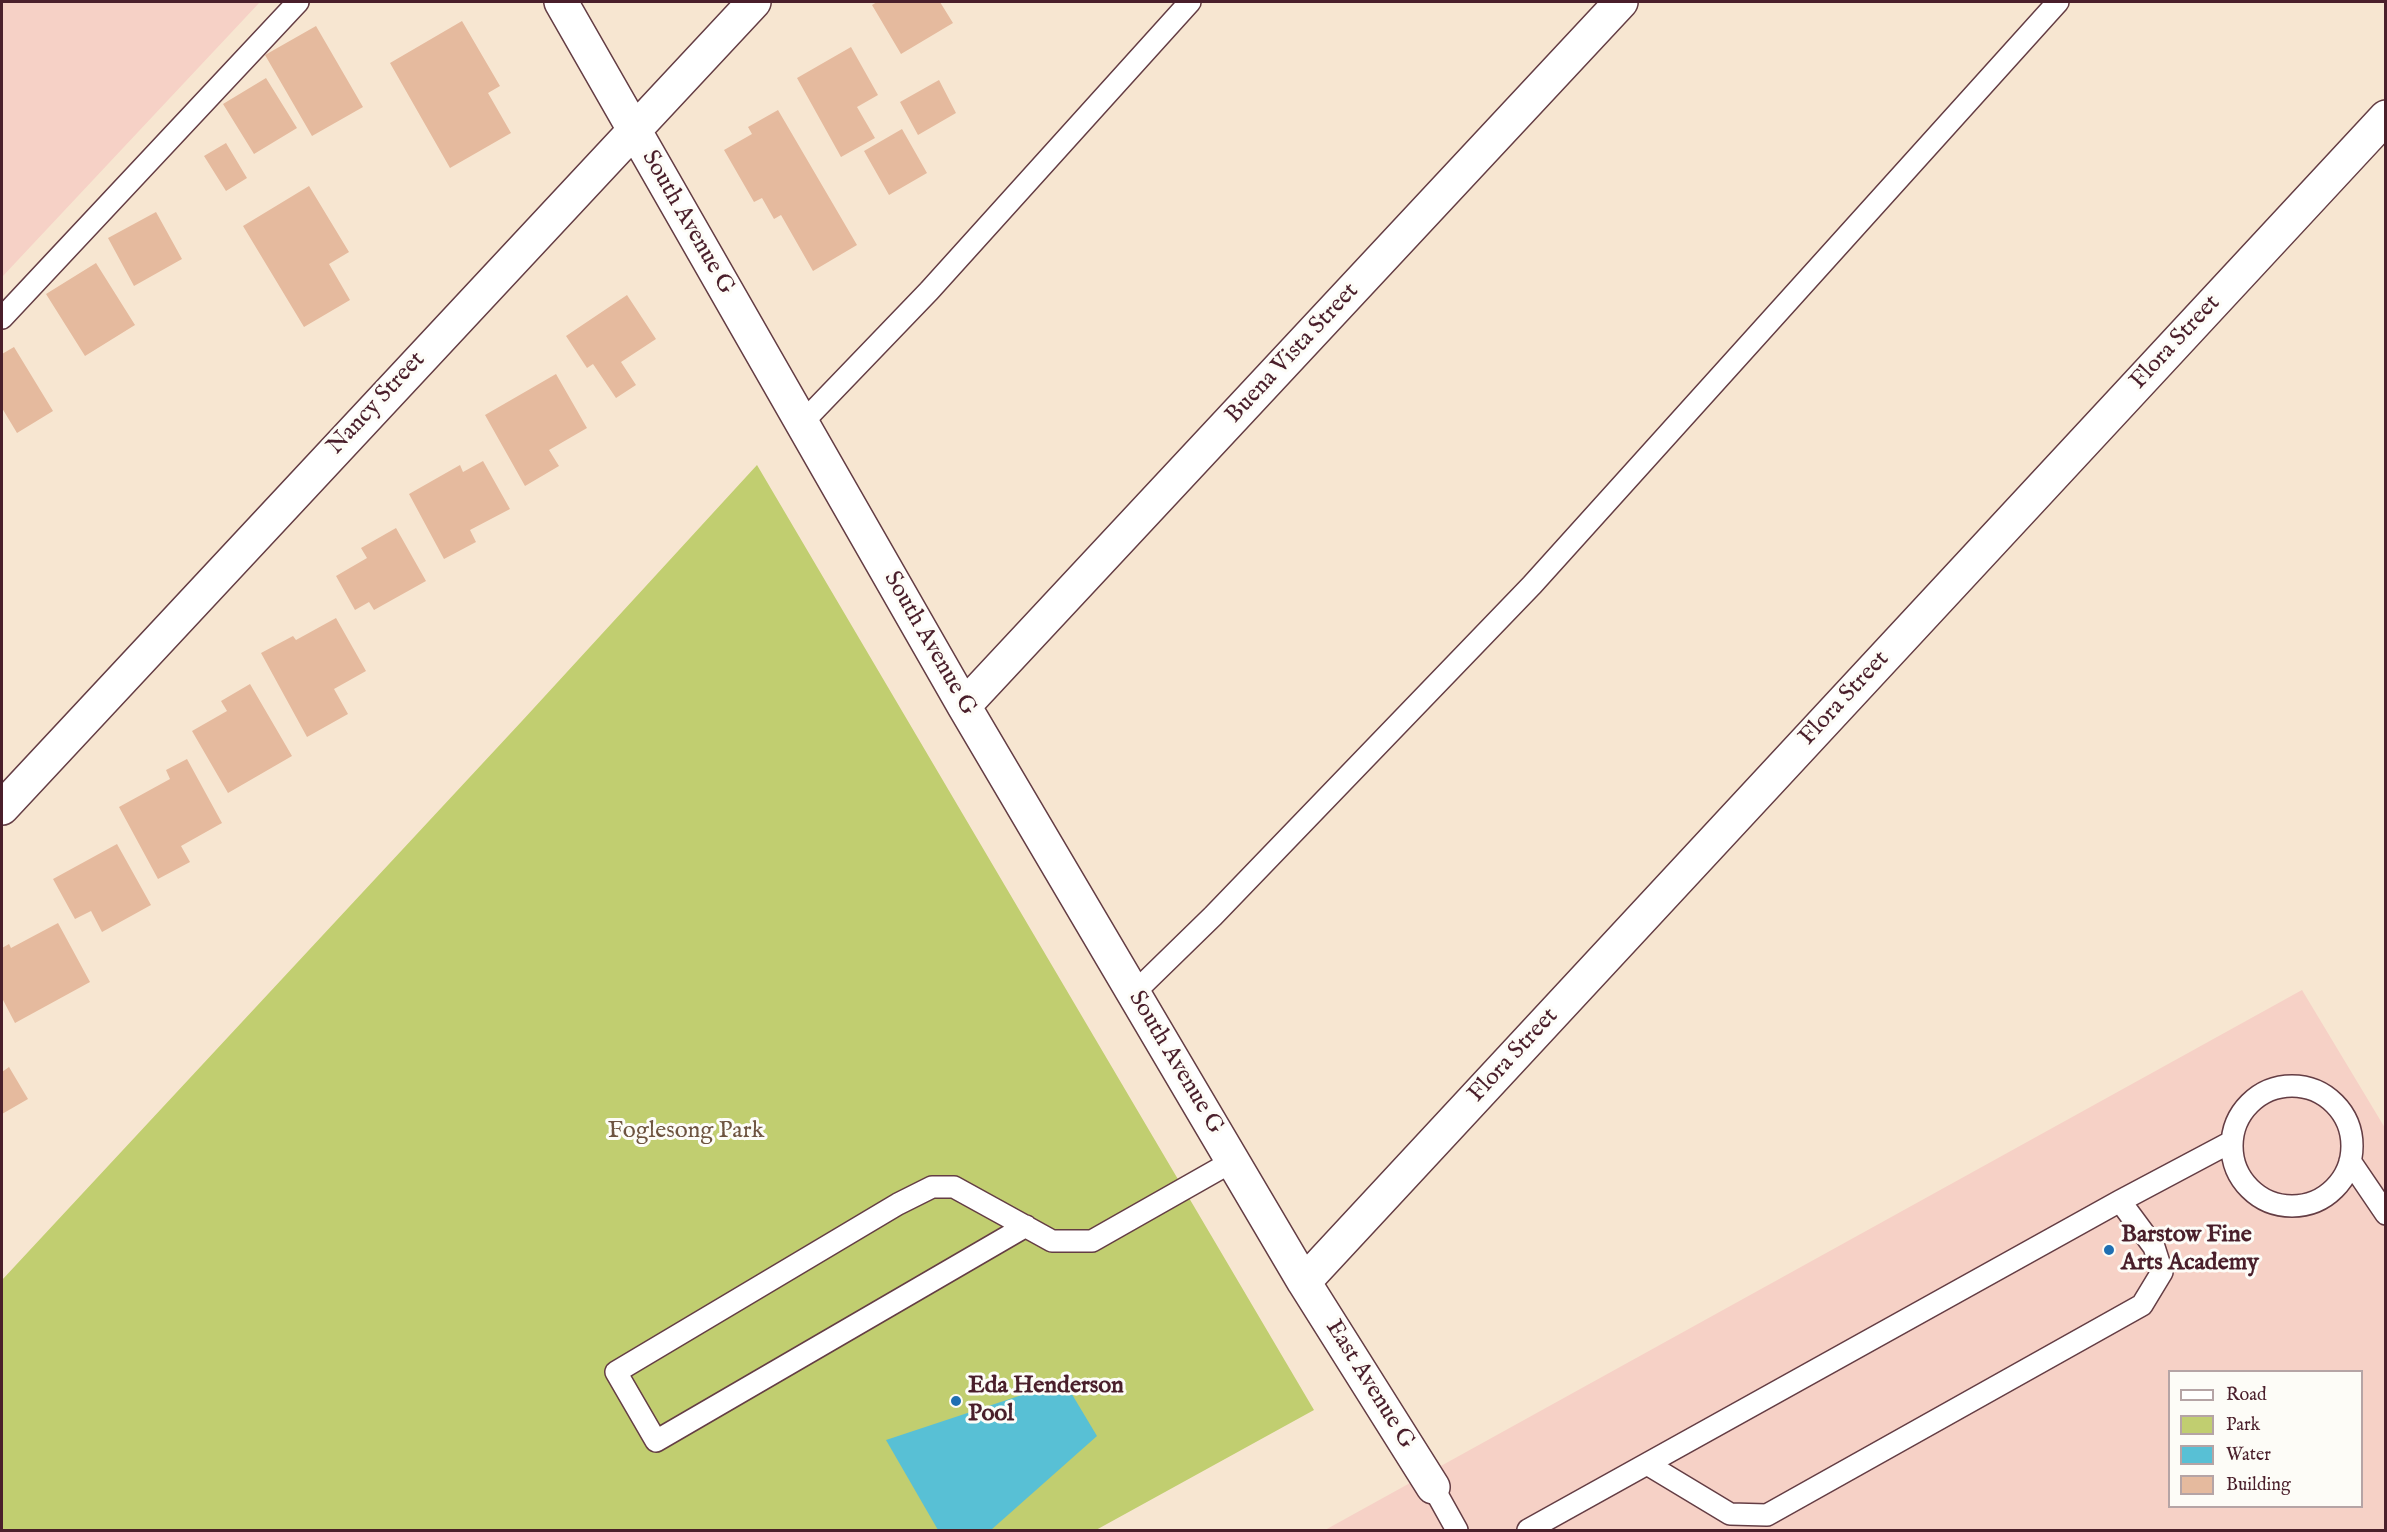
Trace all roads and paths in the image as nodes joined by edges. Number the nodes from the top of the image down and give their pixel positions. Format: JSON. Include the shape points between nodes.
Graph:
{"nodes":[{"id":1,"x":298,"y":2,"type":"edge"},
{"id":2,"x":561,"y":2,"type":"edge"},
{"id":3,"x":754,"y":2,"type":"edge"},
{"id":4,"x":1190,"y":2,"type":"edge"},
{"id":5,"x":1622,"y":2,"type":"edge"},
{"id":6,"x":2058,"y":2,"type":"edge"},
{"id":7,"x":2385,"y":117,"type":"edge"},
{"id":8,"x":633,"y":129,"type":"junction"},
{"id":9,"x":2,"y":318,"type":"edge"},
{"id":10,"x":802,"y":423,"type":"junction"},
{"id":11,"x":964,"y":706,"type":"junction"},
{"id":12,"x":2,"y":807,"type":"edge"},
{"id":13,"x":1134,"y":993,"type":"junction"},
{"id":14,"x":2231,"y":1142,"type":"junction"},
{"id":15,"x":1233,"y":1161,"type":"junction"},
{"id":16,"x":2350,"y":1161,"type":"junction"},
{"id":17,"x":2120,"y":1201,"type":"junction"},
{"id":18,"x":2385,"y":1214,"type":"edge"},
{"id":19,"x":1026,"y":1226,"type":"junction"},
{"id":20,"x":1304,"y":1282,"type":"junction"},
{"id":21,"x":1647,"y":1464,"type":"junction"},
{"id":22,"x":1433,"y":1487,"type":"joint"},
{"id":23,"x":1457,"y":1530,"type":"edge"},
{"id":24,"x":1528,"y":1530,"type":"edge"}],
"edges":[{"from":1,"to":9,"type":"lane"},
{"from":2,"to":8,"type":"street","name":"South Avenue G"},
{"from":3,"to":8,"type":"street","name":"Nancy Street"},
{"from":4,"to":10,"type":"lane","via":[[929,291]]},
{"from":5,"to":11,"type":"street","name":"Buena Vista Street"},
{"from":6,"to":13,"type":"lane","via":[[1532,585]]},
{"from":7,"to":20,"type":"street","name":"Flora Street"},
{"from":8,"to":10,"type":"street","name":"South Avenue G"},
{"from":8,"to":12,"type":"street","name":"Nancy Street"},
{"from":10,"to":11,"type":"street","name":"South Avenue G"},
{"from":11,"to":13,"type":"street","name":"South Avenue G"},
{"from":13,"to":15,"type":"street","name":"South Avenue G"},
{"from":14,"to":16,"type":"lane","via":[[2242,1179],[2255,1194],[2272,1203],[2312,1203],[2342,1179]]},
{"from":14,"to":16,"type":"lane","via":[[2236,1122],[2263,1093],[2282,1086],[2302,1086],[2321,1092],[2337,1105],[2348,1122],[2353,1141]]},
{"from":14,"to":17,"type":"lane"},
{"from":15,"to":19,"type":"lane","via":[[1092,1241],[1052,1241]]},
{"from":15,"to":20,"type":"street","name":"South Avenue G"},
{"from":16,"to":18,"type":"lane"},
{"from":17,"to":21,"type":"lane"},
{"from":17,"to":21,"type":"lane","via":[[2154,1247],[2162,1272],[2142,1305],[1767,1515],[1730,1514]]},
{"from":19,"to":19,"type":"lane","via":[[954,1187],[932,1187],[616,1372],[657,1441]]},
{"from":20,"to":22,"type":"street","name":"East Avenue G"},
{"from":21,"to":24,"type":"lane"},
{"from":22,"to":23,"type":"lane"}]}
